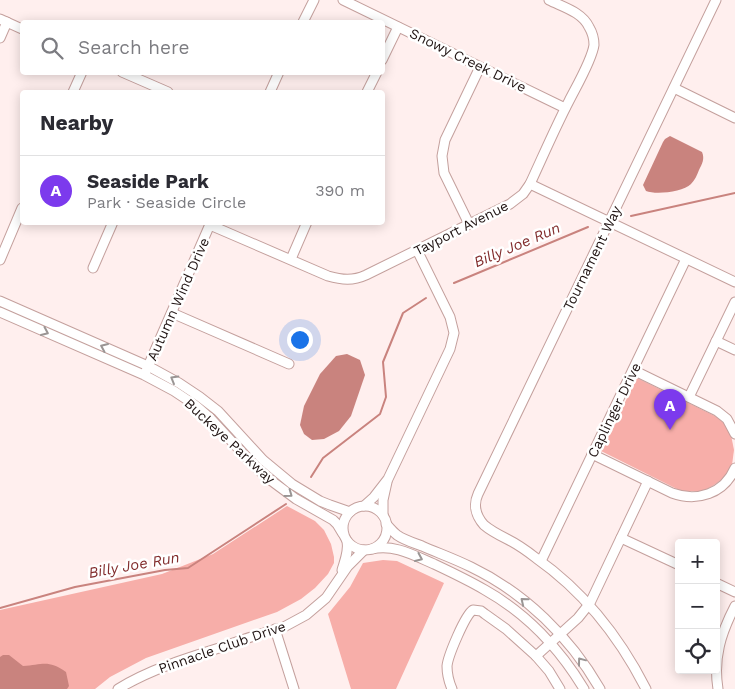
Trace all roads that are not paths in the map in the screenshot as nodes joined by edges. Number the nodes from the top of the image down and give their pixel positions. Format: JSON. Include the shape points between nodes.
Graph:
{"nodes":[{"id":1,"x":314,"y":0,"type":"edge"},
{"id":2,"x":343,"y":0,"type":"edge"},
{"id":3,"x":549,"y":0,"type":"edge"},
{"id":4,"x":716,"y":0,"type":"edge"},
{"id":5,"x":304,"y":20,"type":"edge"},
{"id":6,"x":384,"y":20,"type":"edge"},
{"id":7,"x":3,"y":21,"type":"edge"},
{"id":8,"x":385,"y":21,"type":"edge"},
{"id":9,"x":398,"y":27,"type":"junction"},
{"id":10,"x":20,"y":28,"type":"edge"},
{"id":11,"x":0,"y":38,"type":"edge"},
{"id":12,"x":385,"y":54,"type":"edge"},
{"id":13,"x":480,"y":67,"type":"junction"},
{"id":14,"x":81,"y":75,"type":"edge"},
{"id":15,"x":129,"y":75,"type":"edge"},
{"id":16,"x":278,"y":75,"type":"edge"},
{"id":17,"x":376,"y":75,"type":"edge"},
{"id":18,"x":674,"y":88,"type":"junction"},
{"id":19,"x":74,"y":90,"type":"edge"},
{"id":20,"x":163,"y":90,"type":"edge"},
{"id":21,"x":271,"y":90,"type":"edge"},
{"id":22,"x":368,"y":90,"type":"edge"},
{"id":23,"x":566,"y":108,"type":"junction"},
{"id":24,"x":735,"y":118,"type":"edge"},
{"id":25,"x":530,"y":184,"type":"junction"},
{"id":26,"x":20,"y":213,"type":"edge"},
{"id":27,"x":610,"y":222,"type":"junction"},
{"id":28,"x":469,"y":224,"type":"junction"},
{"id":29,"x":112,"y":225,"type":"edge"},
{"id":30,"x":211,"y":225,"type":"edge"},
{"id":31,"x":213,"y":225,"type":"edge"},
{"id":32,"x":306,"y":225,"type":"edge"},
{"id":33,"x":417,"y":250,"type":"junction"},
{"id":34,"x":686,"y":259,"type":"junction"},
{"id":35,"x":0,"y":260,"type":"edge"},
{"id":36,"x":291,"y":260,"type":"junction"},
{"id":37,"x":93,"y":268,"type":"dead end"},
{"id":38,"x":735,"y":282,"type":"edge"},
{"id":39,"x":0,"y":301,"type":"edge"},
{"id":40,"x":735,"y":302,"type":"edge"},
{"id":41,"x":0,"y":312,"type":"edge"},
{"id":42,"x":172,"y":313,"type":"junction"},
{"id":43,"x":716,"y":341,"type":"junction"},
{"id":44,"x":735,"y":350,"type":"edge"},
{"id":45,"x":289,"y":364,"type":"dead end"},
{"id":46,"x":148,"y":366,"type":"junction"},
{"id":47,"x":633,"y":370,"type":"junction"},
{"id":48,"x":144,"y":375,"type":"junction"},
{"id":49,"x":689,"y":397,"type":"junction"},
{"id":50,"x":735,"y":434,"type":"edge"},
{"id":51,"x":592,"y":454,"type":"junction"},
{"id":52,"x":734,"y":472,"type":"edge"},
{"id":53,"x":388,"y":479,"type":"junction"},
{"id":54,"x":648,"y":481,"type":"junction"},
{"id":55,"x":364,"y":506,"type":"junction"},
{"id":56,"x":350,"y":512,"type":"junction"},
{"id":57,"x":384,"y":520,"type":"junction"},
{"id":58,"x":345,"y":537,"type":"junction"},
{"id":59,"x":622,"y":538,"type":"junction"},
{"id":60,"x":368,"y":550,"type":"junction"},
{"id":61,"x":541,"y":561,"type":"junction"},
{"id":62,"x":675,"y":563,"type":"edge"},
{"id":63,"x":340,"y":576,"type":"junction"},
{"id":64,"x":718,"y":584,"type":"edge"},
{"id":65,"x":735,"y":592,"type":"edge"},
{"id":66,"x":589,"y":604,"type":"junction"},
{"id":67,"x":735,"y":606,"type":"edge"},
{"id":68,"x":275,"y":629,"type":"junction"},
{"id":69,"x":560,"y":634,"type":"junction"},
{"id":70,"x":549,"y":644,"type":"junction"},
{"id":71,"x":536,"y":656,"type":"junction"},
{"id":72,"x":118,"y":689,"type":"edge"},
{"id":73,"x":294,"y":689,"type":"edge"},
{"id":74,"x":452,"y":689,"type":"edge"},
{"id":75,"x":560,"y":689,"type":"edge"},
{"id":76,"x":584,"y":689,"type":"edge"},
{"id":77,"x":600,"y":689,"type":"edge"},
{"id":78,"x":646,"y":689,"type":"edge"},
{"id":79,"x":718,"y":689,"type":"edge"}],
"edges":[{"from":1,"to":5,"type":"street"},
{"from":2,"to":6,"type":"street","name":"Snowy Creek Drive"},
{"from":3,"to":23,"type":"street","name":"Tayport Avenue","via":[[585,20],[593,36],[592,53]]},
{"from":4,"to":18,"type":"street","name":"Tournament Way"},
{"from":7,"to":10,"type":"street"},
{"from":7,"to":11,"type":"street"},
{"from":8,"to":9,"type":"street","name":"Snowy Creek Drive"},
{"from":9,"to":12,"type":"street"},
{"from":9,"to":13,"type":"street","name":"Snowy Creek Drive"},
{"from":13,"to":23,"type":"street","name":"Snowy Creek Drive"},
{"from":13,"to":28,"type":"street","via":[[445,140],[442,156],[444,173]]},
{"from":14,"to":19,"type":"street"},
{"from":15,"to":20,"type":"street"},
{"from":16,"to":21,"type":"street"},
{"from":17,"to":22,"type":"street"},
{"from":18,"to":24,"type":"street"},
{"from":18,"to":27,"type":"street","name":"Tournament Way"},
{"from":23,"to":25,"type":"street","name":"Tayport Avenue"},
{"from":25,"to":27,"type":"street"},
{"from":25,"to":28,"type":"street","name":"Tayport Avenue","via":[[510,204]]},
{"from":26,"to":35,"type":"street"},
{"from":27,"to":34,"type":"street"},
{"from":27,"to":61,"type":"street","name":"Tournament Way","via":[[475,503],[478,518],[487,528]]},
{"from":28,"to":33,"type":"street","name":"Tayport Avenue"},
{"from":29,"to":37,"type":"street"},
{"from":30,"to":42,"type":"street","name":"Autumn Wind Drive"},
{"from":31,"to":36,"type":"street","name":"Tayport Avenue"},
{"from":32,"to":36,"type":"street"},
{"from":33,"to":36,"type":"street","name":"Tayport Avenue","via":[[357,279],[347,280],[328,276]]},
{"from":33,"to":53,"type":"street","via":[[450,317],[454,333],[450,349]]},
{"from":34,"to":38,"type":"street"},
{"from":34,"to":47,"type":"street","name":"Caplinger Drive"},
{"from":46,"to":39,"type":"street","name":"Buckeye Parkway","one_way":true},
{"from":40,"to":43,"type":"street"},
{"from":41,"to":48,"type":"street","name":"Buckeye Parkway","one_way":true},
{"from":42,"to":45,"type":"street"},
{"from":42,"to":46,"type":"street","name":"Autumn Wind Drive"},
{"from":43,"to":44,"type":"street"},
{"from":43,"to":49,"type":"street"},
{"from":46,"to":48,"type":"street","name":"Autumn Wind Drive"},
{"from":56,"to":46,"type":"street","name":"Buckeye Parkway","one_way":true,"via":[[320,501],[292,484],[263,460],[218,411],[170,377]]},
{"from":47,"to":49,"type":"street"},
{"from":47,"to":51,"type":"street","name":"Caplinger Drive"},
{"from":48,"to":58,"type":"street","name":"Buckeye Parkway","one_way":true,"via":[[199,408],[265,476],[333,520]]},
{"from":49,"to":50,"type":"street","via":[[722,414]]},
{"from":51,"to":54,"type":"street"},
{"from":51,"to":61,"type":"street","name":"Caplinger Drive"},
{"from":52,"to":54,"type":"street","via":[[716,490],[696,497],[680,496]]},
{"from":53,"to":55,"type":"street"},
{"from":53,"to":57,"type":"street","via":[[383,500]]},
{"from":54,"to":59,"type":"street"},
{"from":55,"to":56,"type":"street"},
{"from":55,"to":57,"type":"street","via":[[376,509]]},
{"from":56,"to":58,"type":"street","via":[[343,524]]},
{"from":57,"to":60,"type":"street","via":[[386,536],[378,546]]},
{"from":69,"to":57,"type":"street","one_way":true,"via":[[524,600],[498,582],[398,536]]},
{"from":58,"to":60,"type":"street","via":[[351,546]]},
{"from":58,"to":63,"type":"street","name":"Pinnacle Club Drive","via":[[347,554]]},
{"from":59,"to":62,"type":"street"},
{"from":59,"to":66,"type":"street"},
{"from":60,"to":63,"type":"street","name":"Pinnacle Club Drive","via":[[353,560]]},
{"from":60,"to":70,"type":"street","one_way":true,"via":[[400,550],[465,579],[511,607]]},
{"from":61,"to":66,"type":"street"},
{"from":63,"to":68,"type":"street","name":"Pinnacle Club Drive","via":[[326,598],[306,615]]},
{"from":64,"to":65,"type":"street"},
{"from":66,"to":69,"type":"street"},
{"from":66,"to":78,"type":"street","via":[[620,644]]},
{"from":67,"to":79,"type":"street","via":[[717,654]]},
{"from":68,"to":72,"type":"street","name":"Pinnacle Club Drive","via":[[155,670]]},
{"from":68,"to":73,"type":"street"},
{"from":69,"to":70,"type":"street"},
{"from":77,"to":69,"type":"street","one_way":true},
{"from":70,"to":71,"type":"street"},
{"from":70,"to":76,"type":"street"},
{"from":71,"to":74,"type":"street","via":[[506,629],[485,614],[473,610],[467,616],[448,658],[447,673]]},
{"from":71,"to":75,"type":"street"}]}
